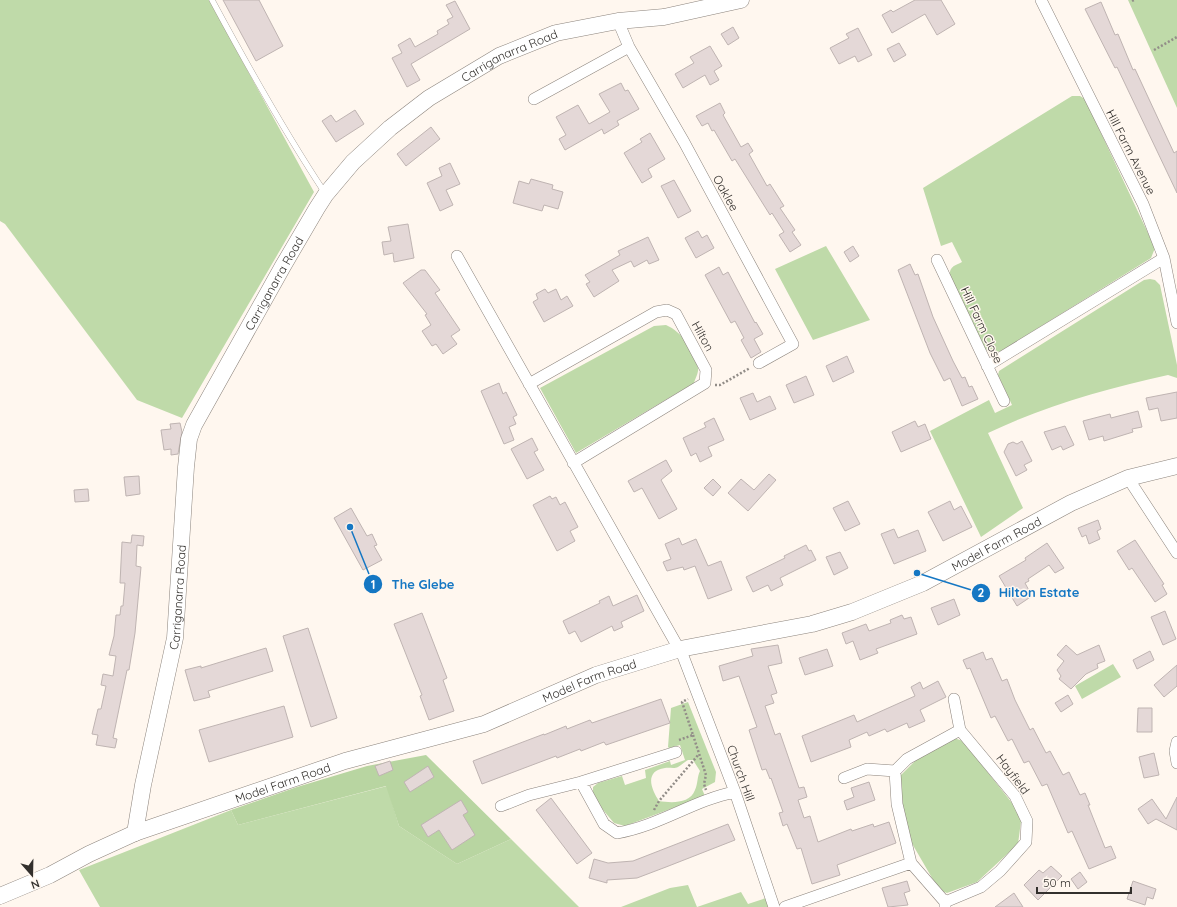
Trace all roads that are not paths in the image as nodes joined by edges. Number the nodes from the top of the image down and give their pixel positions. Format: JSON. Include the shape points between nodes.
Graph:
{"nodes":[{"id":1,"x":212,"y":0,"type":"edge"},
{"id":2,"x":741,"y":0,"type":"edge"},
{"id":3,"x":1041,"y":0,"type":"edge"},
{"id":4,"x":618,"y":21,"type":"junction"},
{"id":5,"x":629,"y":47,"type":"junction"},
{"id":6,"x":534,"y":99,"type":"dead end"},
{"id":7,"x":326,"y":194,"type":"junction"},
{"id":8,"x":457,"y":256,"type":"dead end"},
{"id":9,"x":1164,"y":258,"type":"junction"},
{"id":10,"x":937,"y":260,"type":"dead end"},
{"id":11,"x":1177,"y":323,"type":"edge"},
{"id":12,"x":759,"y":363,"type":"road end"},
{"id":13,"x":987,"y":366,"type":"junction"},
{"id":14,"x":529,"y":384,"type":"junction"},
{"id":15,"x":1004,"y":402,"type":"dead end"},
{"id":16,"x":573,"y":463,"type":"junction"},
{"id":17,"x":1177,"y":466,"type":"edge"},
{"id":18,"x":1128,"y":478,"type":"junction"},
{"id":19,"x":1177,"y":553,"type":"edge"},
{"id":20,"x":680,"y":649,"type":"junction"},
{"id":21,"x":954,"y":699,"type":"dead end"},
{"id":22,"x":960,"y":730,"type":"junction"},
{"id":23,"x":1177,"y":742,"type":"edge"},
{"id":24,"x":677,"y":746,"type":"road end"},
{"id":25,"x":1177,"y":763,"type":"edge"},
{"id":26,"x":895,"y":771,"type":"junction"},
{"id":27,"x":844,"y":778,"type":"dead end"},
{"id":28,"x":581,"y":782,"type":"junction"},
{"id":29,"x":735,"y":792,"type":"junction"},
{"id":30,"x":501,"y":806,"type":"dead end"},
{"id":31,"x":135,"y":834,"type":"junction"},
{"id":32,"x":911,"y":863,"type":"junction"},
{"id":33,"x":0,"y":896,"type":"edge"},
{"id":34,"x":945,"y":905,"type":"edge"},
{"id":35,"x":774,"y":907,"type":"edge"},
{"id":36,"x":786,"y":907,"type":"edge"}],
"edges":[{"from":1,"to":7,"type":"lane","via":[[274,110]]},
{"from":2,"to":4,"type":"main road","name":"Carriganarra Road","via":[[664,16]]},
{"from":3,"to":9,"type":"street","name":"Hill Farm Avenue","via":[[1143,204]]},
{"from":4,"to":5,"type":"street","name":"Oaklee"},
{"from":4,"to":7,"type":"main road","name":"Carriganarra Road","via":[[556,33],[499,56],[429,98],[390,128],[353,162]]},
{"from":5,"to":6,"type":"street"},
{"from":5,"to":12,"type":"street","name":"Oaklee","via":[[684,142],[793,344]]},
{"from":7,"to":31,"type":"main road","name":"Carriganarra Road","via":[[201,411],[189,439],[175,638]]},
{"from":8,"to":14,"type":"street"},
{"from":9,"to":11,"type":"street","name":"Hill Farm Avenue"},
{"from":9,"to":13,"type":"street"},
{"from":10,"to":13,"type":"street","name":"Hill Farm Close"},
{"from":13,"to":15,"type":"street","name":"Hill Farm Close"},
{"from":14,"to":16,"type":"street"},
{"from":14,"to":16,"type":"street","name":"Hilton","via":[[656,312],[667,310],[676,314],[706,370],[705,383]]},
{"from":16,"to":20,"type":"street"},
{"from":17,"to":18,"type":"main road","name":"Model Farm Road"},
{"from":18,"to":19,"type":"street"},
{"from":18,"to":20,"type":"main road","name":"Model Farm Road","via":[[1058,510],[961,563],[889,598],[819,622]]},
{"from":20,"to":29,"type":"street","name":"Church Hill"},
{"from":20,"to":31,"type":"main road","name":"Model Farm Road","via":[[596,675],[484,724],[345,761]]},
{"from":21,"to":22,"type":"street","name":"Hayfield"},
{"from":22,"to":26,"type":"street","via":[[907,759]]},
{"from":22,"to":34,"type":"street","name":"Hayfield","via":[[1015,796],[1027,821],[1026,842],[982,887]]},
{"from":23,"to":25,"type":"street"},
{"from":24,"to":28,"type":"street"},
{"from":26,"to":27,"type":"street","via":[[866,769]]},
{"from":26,"to":32,"type":"street","via":[[897,804]]},
{"from":28,"to":29,"type":"street","via":[[604,824],[617,833],[636,830],[708,800]]},
{"from":28,"to":30,"type":"street","via":[[529,795]]},
{"from":29,"to":35,"type":"street","name":"Church Hill"},
{"from":31,"to":33,"type":"main road","name":"Model Farm Road"},
{"from":32,"to":34,"type":"street"},
{"from":32,"to":36,"type":"street"}]}
